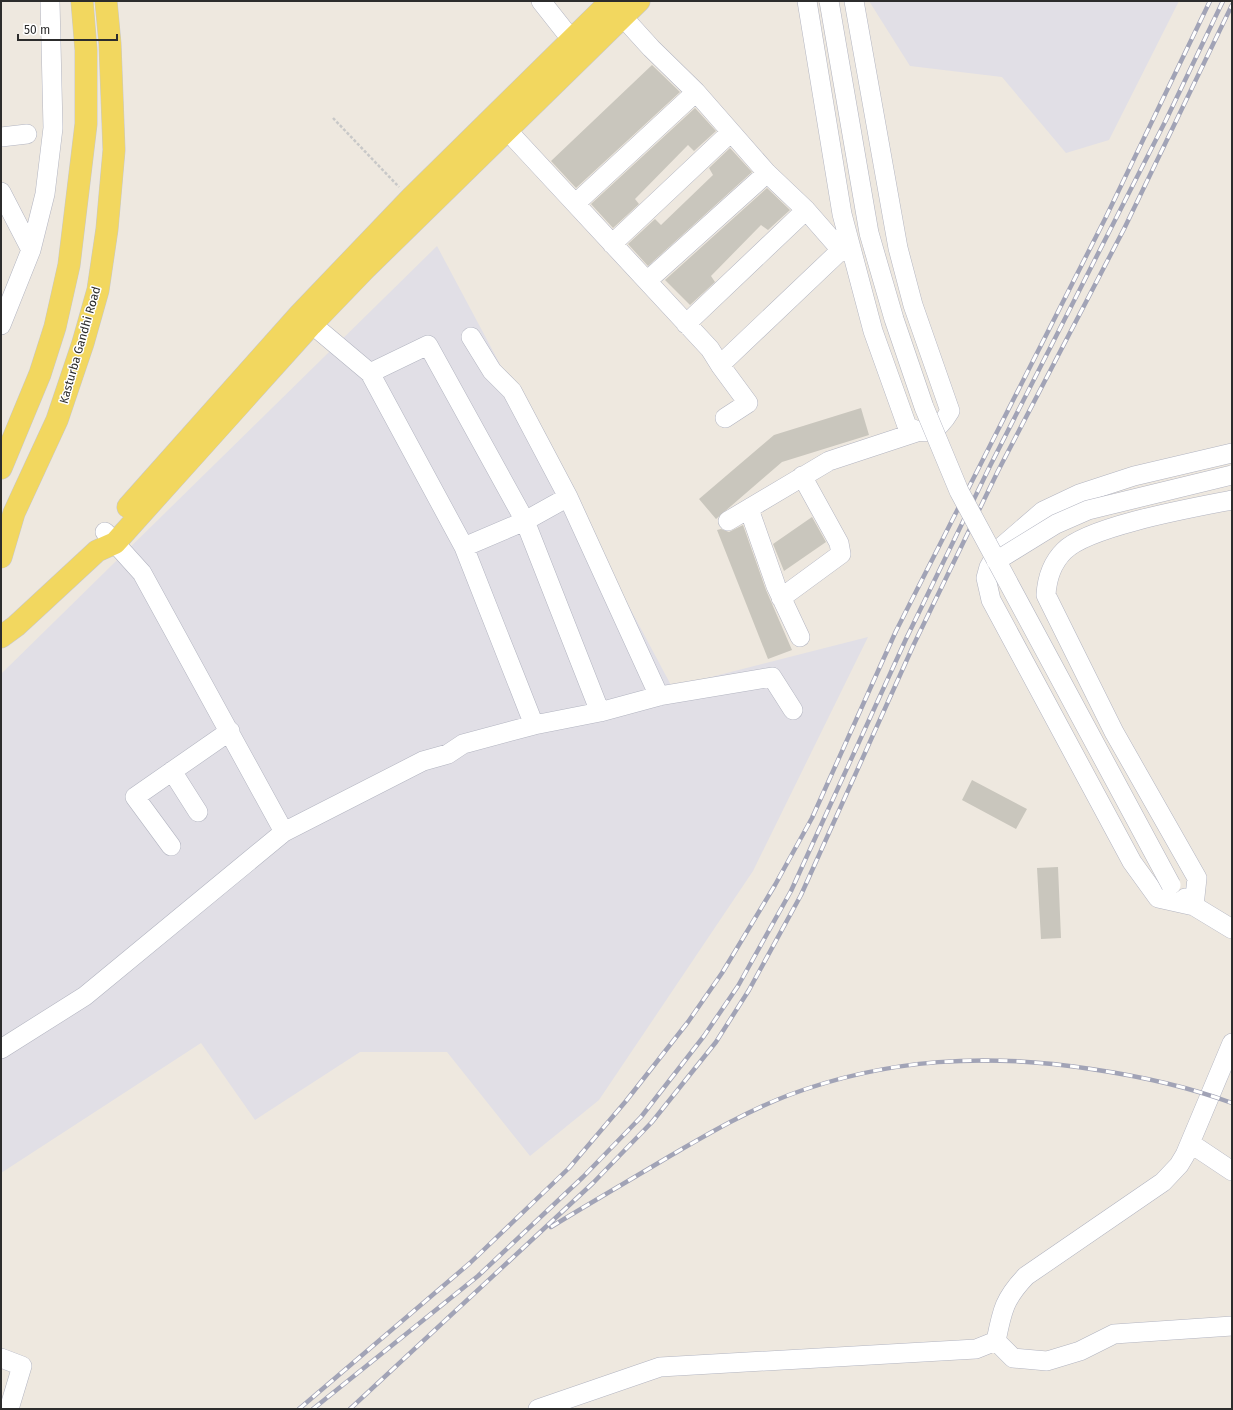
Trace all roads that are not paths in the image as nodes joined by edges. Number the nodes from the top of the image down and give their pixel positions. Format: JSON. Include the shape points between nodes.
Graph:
{"nodes":[{"id":1,"x":50,"y":1,"type":"edge"},
{"id":2,"x":82,"y":1,"type":"edge"},
{"id":3,"x":106,"y":1,"type":"edge"},
{"id":4,"x":541,"y":1,"type":"edge"},
{"id":5,"x":639,"y":1,"type":"edge"},
{"id":6,"x":808,"y":1,"type":"edge"},
{"id":7,"x":829,"y":1,"type":"edge"},
{"id":8,"x":854,"y":1,"type":"edge"},
{"id":9,"x":616,"y":9,"type":"edge"},
{"id":10,"x":571,"y":39,"type":"junction"},
{"id":11,"x":696,"y":92,"type":"junction"},
{"id":12,"x":506,"y":129,"type":"junction"},
{"id":13,"x":731,"y":132,"type":"junction"},
{"id":14,"x":27,"y":134,"type":"dead end"},
{"id":15,"x":1,"y":137,"type":"edge"},
{"id":16,"x":767,"y":173,"type":"junction"},
{"id":17,"x":1,"y":192,"type":"edge"},
{"id":18,"x":576,"y":204,"type":"junction"},
{"id":19,"x":806,"y":210,"type":"junction"},
{"id":20,"x":612,"y":244,"type":"junction"},
{"id":21,"x":31,"y":250,"type":"junction"},
{"id":22,"x":647,"y":281,"type":"junction"},
{"id":23,"x":306,"y":320,"type":"junction"},
{"id":24,"x":686,"y":324,"type":"junction"},
{"id":25,"x":1,"y":325,"type":"edge"},
{"id":26,"x":471,"y":337,"type":"dead end"},
{"id":27,"x":720,"y":365,"type":"junction"},
{"id":28,"x":370,"y":373,"type":"junction"},
{"id":29,"x":725,"y":418,"type":"dead end"},
{"id":30,"x":917,"y":432,"type":"junction"},
{"id":31,"x":1232,"y":453,"type":"edge"},
{"id":32,"x":1,"y":468,"type":"edge"},
{"id":33,"x":1232,"y":475,"type":"edge"},
{"id":34,"x":802,"y":476,"type":"junction"},
{"id":35,"x":568,"y":497,"type":"junction"},
{"id":36,"x":1232,"y":500,"type":"edge"},
{"id":37,"x":749,"y":509,"type":"junction"},
{"id":38,"x":1043,"y":512,"type":"junction"},
{"id":39,"x":525,"y":521,"type":"junction"},
{"id":40,"x":728,"y":521,"type":"dead end"},
{"id":41,"x":106,"y":542,"type":"junction"},
{"id":42,"x":464,"y":547,"type":"junction"},
{"id":43,"x":1064,"y":550,"type":"junction"},
{"id":44,"x":1,"y":557,"type":"edge"},
{"id":45,"x":996,"y":561,"type":"junction"},
{"id":46,"x":781,"y":598,"type":"junction"},
{"id":47,"x":800,"y":637,"type":"dead end"},
{"id":48,"x":1,"y":638,"type":"edge"},
{"id":49,"x":659,"y":696,"type":"junction"},
{"id":50,"x":793,"y":710,"type":"dead end"},
{"id":51,"x":600,"y":712,"type":"junction"},
{"id":52,"x":534,"y":725,"type":"junction"},
{"id":53,"x":230,"y":731,"type":"junction"},
{"id":54,"x":172,"y":771,"type":"junction"},
{"id":55,"x":198,"y":812,"type":"dead end"},
{"id":56,"x":284,"y":832,"type":"junction"},
{"id":57,"x":171,"y":846,"type":"dead end"},
{"id":58,"x":1194,"y":906,"type":"junction"},
{"id":59,"x":1232,"y":929,"type":"edge"},
{"id":60,"x":1232,"y":1043,"type":"edge"},
{"id":61,"x":1,"y":1049,"type":"edge"},
{"id":62,"x":1190,"y":1143,"type":"junction"},
{"id":63,"x":1232,"y":1171,"type":"edge"},
{"id":64,"x":1232,"y":1326,"type":"edge"},
{"id":65,"x":996,"y":1341,"type":"junction"},
{"id":66,"x":1,"y":1358,"type":"edge"},
{"id":67,"x":9,"y":1409,"type":"edge"},
{"id":68,"x":538,"y":1409,"type":"edge"}],
"edges":[{"from":1,"to":21,"type":"street","via":[[53,128],[45,194]]},
{"from":2,"to":32,"type":"main road","via":[[86,50],[86,124],[69,265],[55,327],[40,374]]},
{"from":3,"to":44,"type":"main road","name":"Kasturba Gandhi Road","via":[[114,150],[107,229],[98,290],[57,420],[14,513]]},
{"from":4,"to":10,"type":"street"},
{"from":5,"to":9,"type":"main road"},
{"from":6,"to":30,"type":"street","via":[[842,214],[873,331],[907,426]]},
{"from":7,"to":45,"type":"street","bridge":true,"via":[[869,233],[894,319],[924,407],[959,491]]},
{"from":8,"to":30,"type":"street","via":[[898,248],[913,305],[950,411],[938,427],[928,432]]},
{"from":9,"to":10,"type":"main road"},
{"from":9,"to":11,"type":"street"},
{"from":9,"to":12,"type":"main road"},
{"from":10,"to":23,"type":"main road","via":[[410,199]]},
{"from":11,"to":13,"type":"street"},
{"from":11,"to":18,"type":"street"},
{"from":12,"to":18,"type":"street"},
{"from":12,"to":23,"type":"main road","via":[[364,270]]},
{"from":13,"to":16,"type":"street"},
{"from":13,"to":20,"type":"street"},
{"from":14,"to":15,"type":"street"},
{"from":16,"to":19,"type":"street"},
{"from":16,"to":22,"type":"street"},
{"from":17,"to":21,"type":"street"},
{"from":18,"to":20,"type":"street"},
{"from":19,"to":24,"type":"street"},
{"from":19,"to":27,"type":"street","via":[[841,250]]},
{"from":20,"to":22,"type":"street"},
{"from":21,"to":25,"type":"street"},
{"from":22,"to":24,"type":"street"},
{"from":23,"to":28,"type":"street"},
{"from":23,"to":41,"type":"main road"},
{"from":24,"to":27,"type":"street","via":[[710,349]]},
{"from":26,"to":35,"type":"street","via":[[492,371],[512,391]]},
{"from":27,"to":29,"type":"street","via":[[748,403]]},
{"from":28,"to":39,"type":"street","via":[[428,345]]},
{"from":28,"to":42,"type":"street"},
{"from":30,"to":34,"type":"street","via":[[829,461]]},
{"from":31,"to":38,"type":"street","via":[[1134,476],[1079,494]]},
{"from":33,"to":45,"type":"street","bridge":true,"via":[[1088,510],[1056,524]]},
{"from":34,"to":37,"type":"street"},
{"from":34,"to":46,"type":"street","via":[[839,543],[841,554]]},
{"from":35,"to":39,"type":"street"},
{"from":35,"to":49,"type":"street"},
{"from":36,"to":43,"type":"street","via":[[1113,528]]},
{"from":37,"to":40,"type":"street"},
{"from":37,"to":46,"type":"street"},
{"from":38,"to":43,"type":"street"},
{"from":38,"to":58,"type":"street","via":[[999,549],[986,578],[991,600],[1132,862],[1158,898]]},
{"from":39,"to":42,"type":"street"},
{"from":39,"to":51,"type":"street"},
{"from":41,"to":48,"type":"main road"},
{"from":41,"to":53,"type":"street","via":[[142,573]]},
{"from":42,"to":52,"type":"street"},
{"from":43,"to":58,"type":"street","via":[[1047,578],[1046,595],[1114,732],[1197,878]]},
{"from":45,"to":58,"type":"street","bridge":true,"via":[[1171,885]]},
{"from":46,"to":47,"type":"street"},
{"from":49,"to":50,"type":"street","via":[[772,677]]},
{"from":49,"to":51,"type":"street"},
{"from":51,"to":52,"type":"street"},
{"from":52,"to":56,"type":"street","via":[[463,744],[448,754],[423,761]]},
{"from":53,"to":54,"type":"street"},
{"from":53,"to":56,"type":"street"},
{"from":54,"to":55,"type":"street"},
{"from":54,"to":57,"type":"street","via":[[135,797]]},
{"from":56,"to":61,"type":"street","via":[[85,996]]},
{"from":58,"to":59,"type":"street"},
{"from":60,"to":62,"type":"street"},
{"from":62,"to":63,"type":"street"},
{"from":62,"to":65,"type":"street","via":[[1179,1165],[1163,1182],[1026,1276],[1013,1290],[1002,1311]]},
{"from":64,"to":65,"type":"street","via":[[1114,1334],[1080,1351],[1047,1361],[1013,1358]]},
{"from":65,"to":68,"type":"street","via":[[976,1349],[660,1366]]},
{"from":66,"to":67,"type":"street","via":[[22,1366]]}]}
